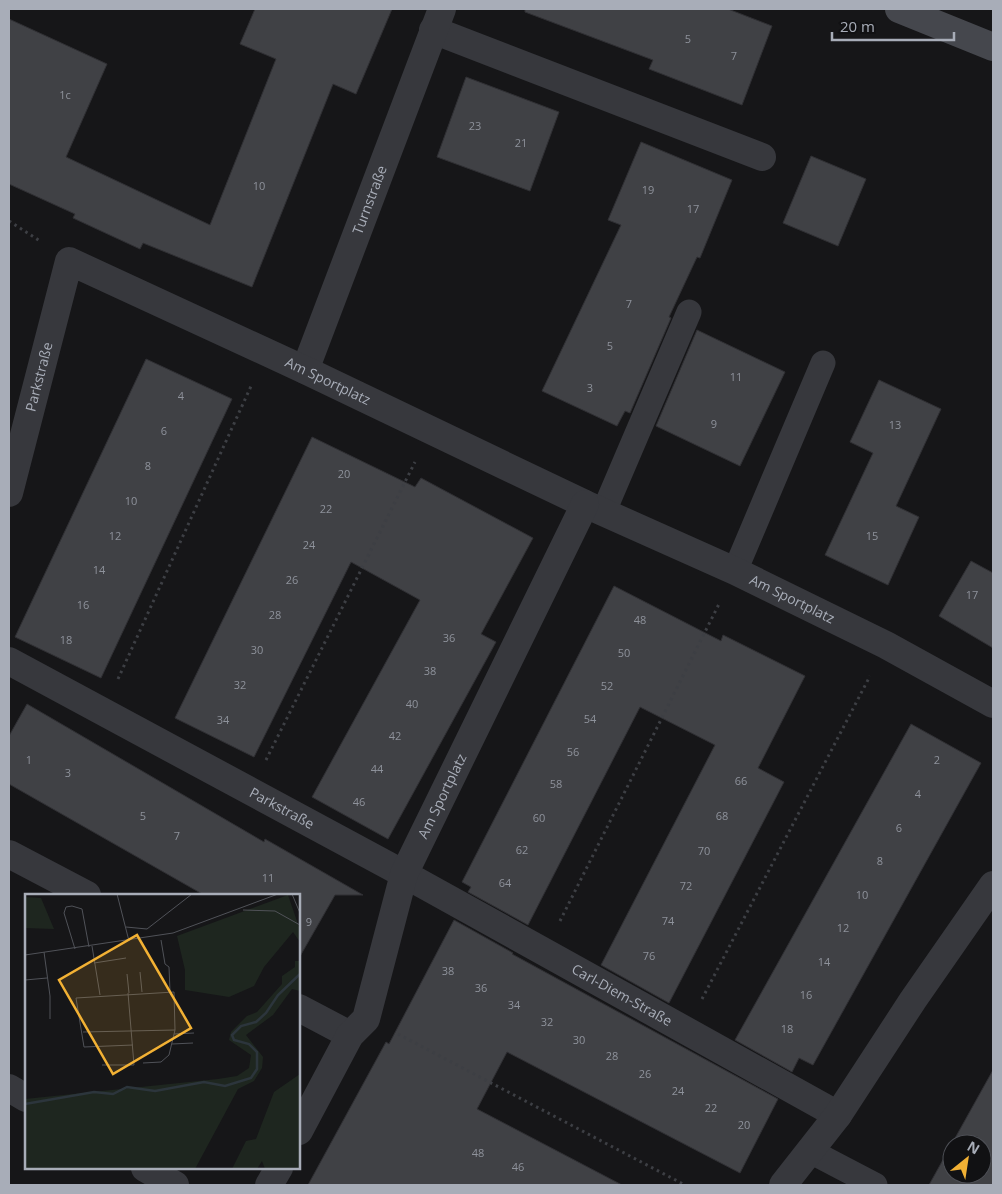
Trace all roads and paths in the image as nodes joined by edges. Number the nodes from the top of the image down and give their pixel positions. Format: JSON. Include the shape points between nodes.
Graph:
{"nodes":[{"id":1,"x":898,"y":9,"type":"edge"},
{"id":2,"x":438,"y":19,"type":"edge"},
{"id":3,"x":993,"y":47,"type":"edge"},
{"id":4,"x":762,"y":157,"type":"dead end"},
{"id":5,"x":69,"y":261,"type":"joint"},
{"id":6,"x":689,"y":312,"type":"dead end"},
{"id":7,"x":267,"y":352,"type":"junction"},
{"id":8,"x":823,"y":363,"type":"dead end"},
{"id":9,"x":305,"y":370,"type":"junction"},
{"id":10,"x":431,"y":430,"type":"junction"},
{"id":11,"x":9,"y":493,"type":"edge"},
{"id":12,"x":594,"y":508,"type":"junction"},
{"id":13,"x":735,"y":571,"type":"junction"},
{"id":14,"x":886,"y":645,"type":"junction"},
{"id":15,"x":9,"y":660,"type":"edge"},
{"id":16,"x":993,"y":704,"type":"edge"},
{"id":17,"x":103,"y":712,"type":"junction"},
{"id":18,"x":250,"y":791,"type":"junction"},
{"id":19,"x":9,"y":854,"type":"edge"},
{"id":20,"x":404,"y":874,"type":"junction"},
{"id":21,"x":993,"y":885,"type":"edge"},
{"id":22,"x":85,"y":894,"type":"edge"},
{"id":23,"x":544,"y":952,"type":"junction"},
{"id":24,"x":300,"y":1008,"type":"edge"},
{"id":25,"x":358,"y":1027,"type":"junction"},
{"id":26,"x":685,"y":1030,"type":"junction"},
{"id":27,"x":9,"y":1088,"type":"edge"},
{"id":28,"x":25,"y":1097,"type":"edge"},
{"id":29,"x":838,"y":1115,"type":"junction"},
{"id":30,"x":300,"y":1129,"type":"edge"},
{"id":31,"x":810,"y":1150,"type":"junction"},
{"id":32,"x":147,"y":1169,"type":"edge"},
{"id":33,"x":278,"y":1169,"type":"edge"},
{"id":34,"x":175,"y":1185,"type":"edge"},
{"id":35,"x":269,"y":1185,"type":"edge"},
{"id":36,"x":685,"y":1185,"type":"edge"},
{"id":37,"x":783,"y":1185,"type":"edge"},
{"id":38,"x":876,"y":1185,"type":"edge"}],
"edges":[{"from":1,"to":3,"type":"main road"},
{"from":2,"to":4,"type":"street","name":"Turnstraße"},
{"from":2,"to":9,"type":"street","name":"Turnstraße"},
{"from":5,"to":7,"type":"street","name":"Am Sportplatz"},
{"from":5,"to":11,"type":"street","name":"Parkstraße"},
{"from":6,"to":12,"type":"lane"},
{"from":7,"to":9,"type":"street","name":"Am Sportplatz"},
{"from":7,"to":17,"type":"path"},
{"from":8,"to":13,"type":"lane"},
{"from":9,"to":10,"type":"street","name":"Am Sportplatz"},
{"from":10,"to":12,"type":"street","name":"Am Sportplatz"},
{"from":10,"to":18,"type":"path"},
{"from":12,"to":13,"type":"street","name":"Am Sportplatz"},
{"from":12,"to":20,"type":"street","name":"Am Sportplatz"},
{"from":13,"to":14,"type":"street","name":"Am Sportplatz"},
{"from":13,"to":23,"type":"path"},
{"from":14,"to":16,"type":"street","name":"Am Sportplatz"},
{"from":14,"to":26,"type":"path"},
{"from":15,"to":17,"type":"street","name":"Parkstraße"},
{"from":17,"to":18,"type":"street","name":"Parkstraße"},
{"from":18,"to":20,"type":"street","name":"Parkstraße"},
{"from":19,"to":22,"type":"street"},
{"from":20,"to":23,"type":"street","name":"Carl-Diem-Straße"},
{"from":20,"to":25,"type":"street"},
{"from":21,"to":29,"type":"street"},
{"from":23,"to":26,"type":"street","name":"Carl-Diem-Straße"},
{"from":24,"to":25,"type":"street"},
{"from":25,"to":30,"type":"street"},
{"from":25,"to":36,"type":"path"},
{"from":26,"to":29,"type":"street","name":"Carl-Diem-Straße"},
{"from":27,"to":28,"type":"street"},
{"from":29,"to":31,"type":"street"},
{"from":31,"to":37,"type":"street"},
{"from":31,"to":38,"type":"lane"},
{"from":32,"to":34,"type":"street"},
{"from":33,"to":35,"type":"street"}]}
